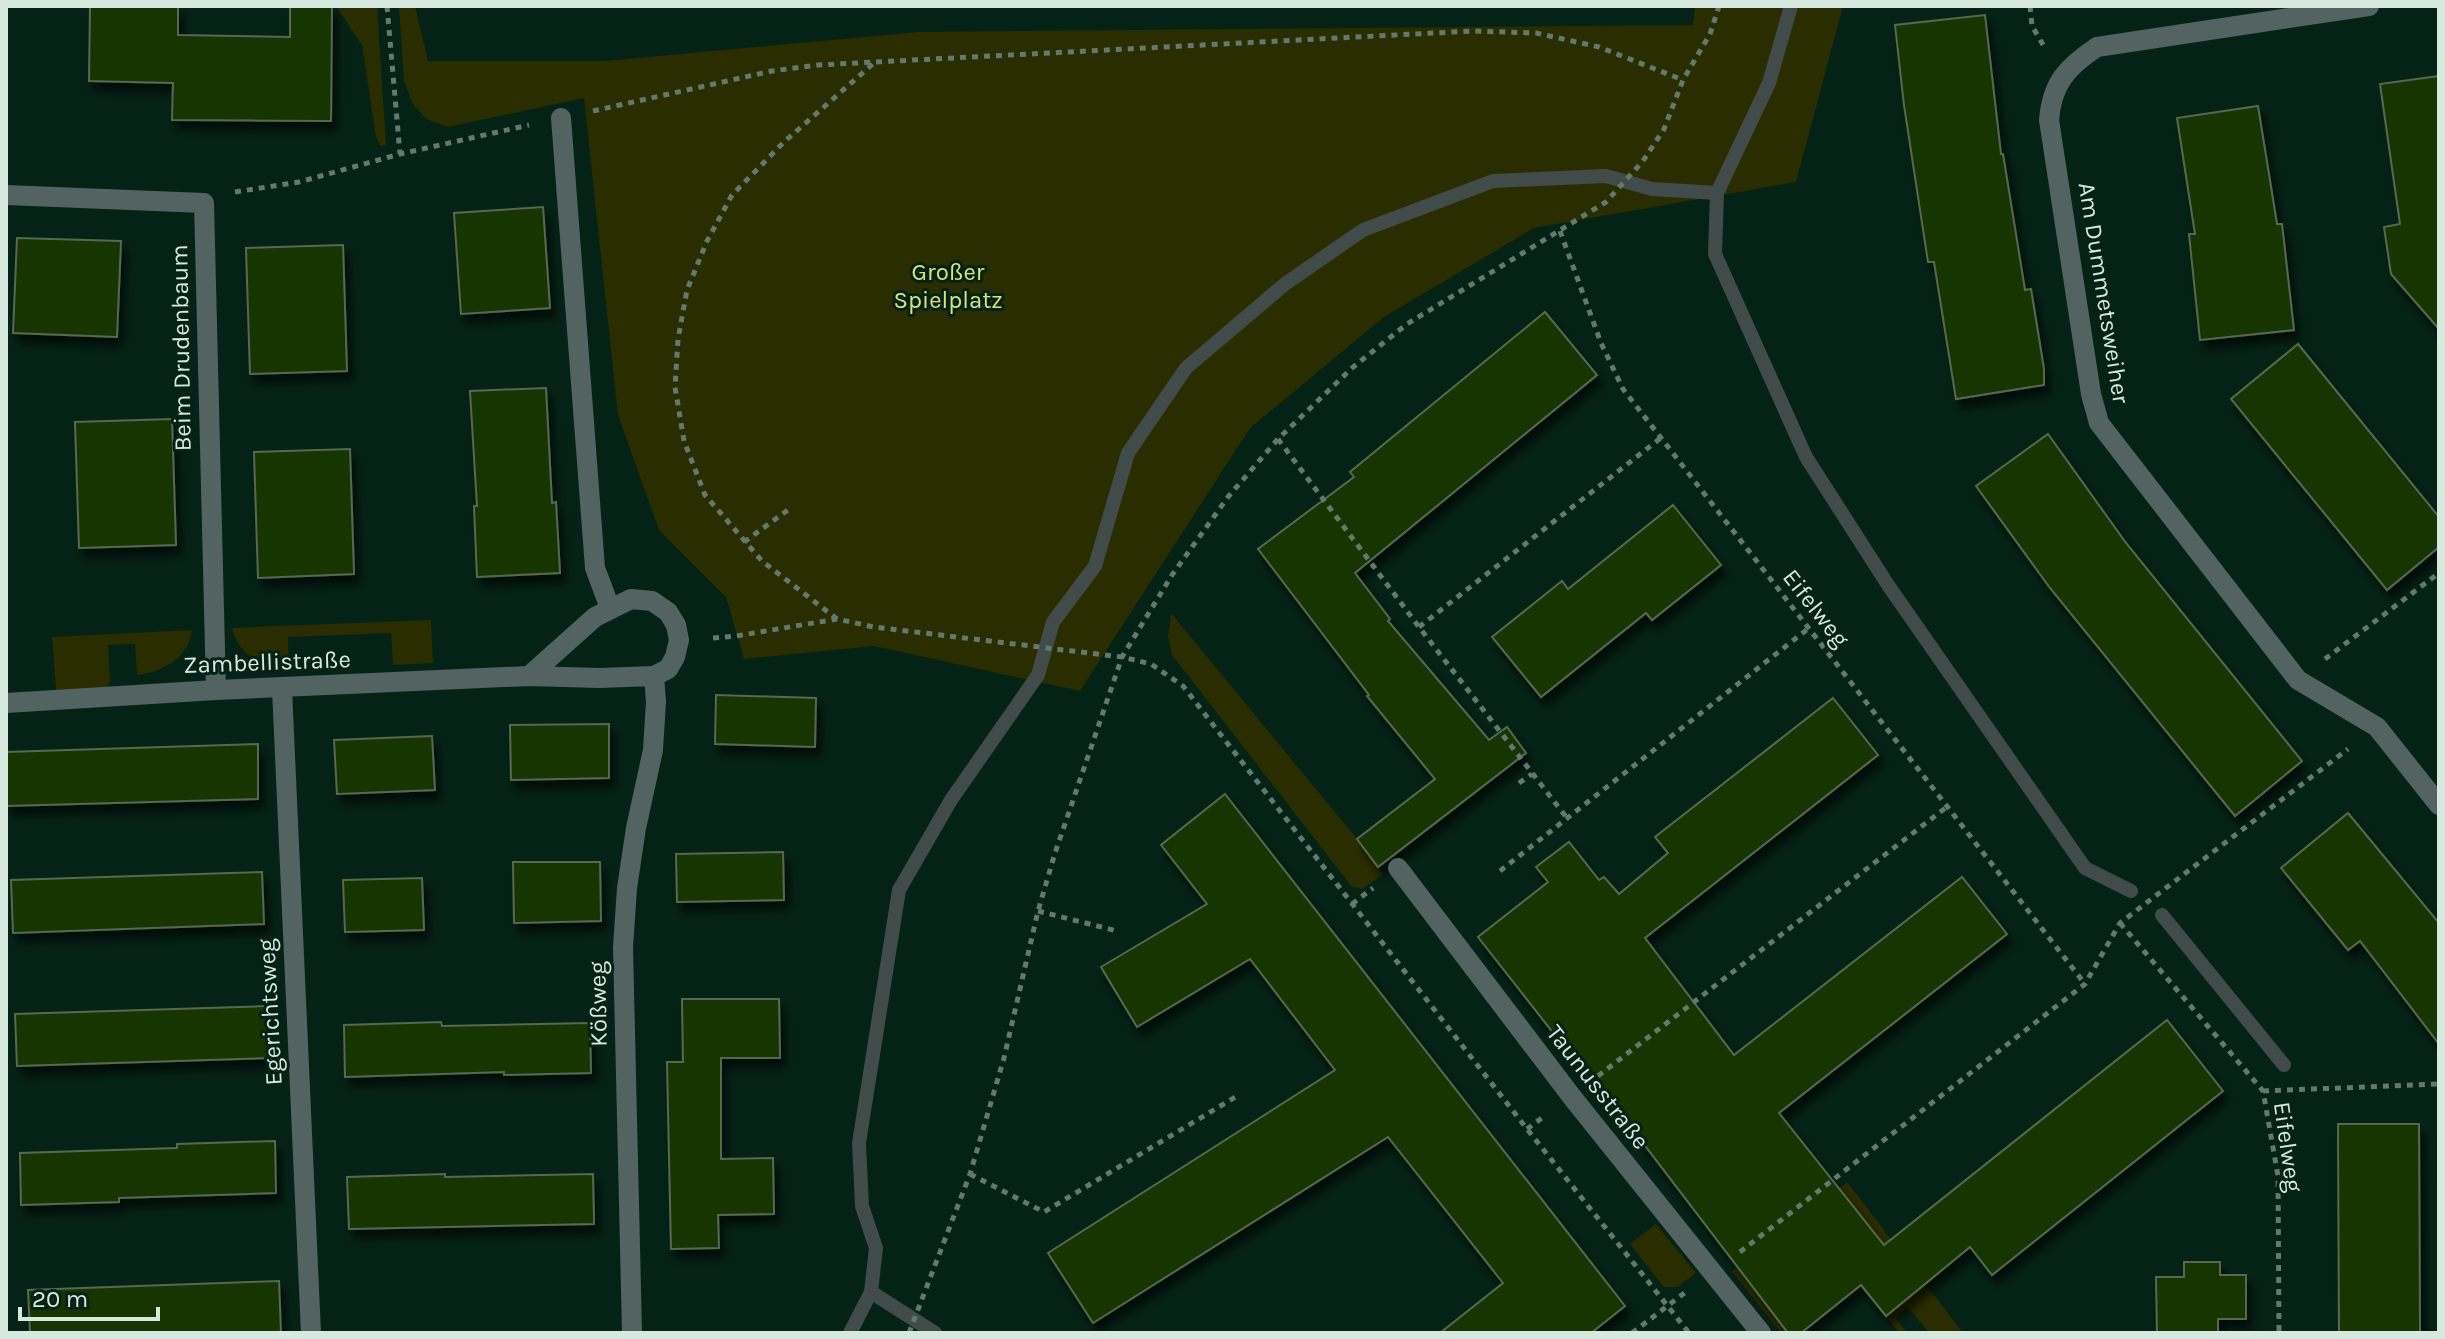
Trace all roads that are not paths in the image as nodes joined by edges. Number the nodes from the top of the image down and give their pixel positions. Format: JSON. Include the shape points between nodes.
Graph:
{"nodes":[{"id":1,"x":2369,"y":6,"type":"edge"},
{"id":2,"x":561,"y":118,"type":"road end"},
{"id":3,"x":6,"y":195,"type":"edge"},
{"id":4,"x":610,"y":608,"type":"junction"},
{"id":5,"x":529,"y":676,"type":"junction"},
{"id":6,"x":654,"y":676,"type":"junction"},
{"id":7,"x":282,"y":689,"type":"junction"},
{"id":8,"x":216,"y":690,"type":"junction"},
{"id":9,"x":6,"y":703,"type":"edge"},
{"id":10,"x":2439,"y":805,"type":"edge"},
{"id":11,"x":1398,"y":868,"type":"dead end"},
{"id":12,"x":311,"y":1333,"type":"edge"},
{"id":13,"x":632,"y":1333,"type":"edge"},
{"id":14,"x":1761,"y":1333,"type":"edge"}],
"edges":[{"from":1,"to":10,"type":"street","name":"Am Dummetsweiher","via":[[2097,47],[2062,76],[2051,97],[2049,120],[2099,423],[2298,680],[2377,727]]},
{"from":2,"to":4,"type":"street","via":[[595,568]]},
{"from":3,"to":8,"type":"street","name":"Beim Drudenbaum","via":[[204,203]]},
{"from":4,"to":5,"type":"street"},
{"from":4,"to":6,"type":"street","via":[[631,599],[652,601],[668,612],[679,640],[668,669]]},
{"from":5,"to":6,"type":"street","name":"Zambellistraße"},
{"from":5,"to":7,"type":"street","name":"Zambellistraße"},
{"from":6,"to":13,"type":"street","name":"Kößweg","via":[[653,750],[636,828],[623,947]]},
{"from":7,"to":8,"type":"street","name":"Zambellistraße"},
{"from":7,"to":12,"type":"street","name":"Egerichtsweg"},
{"from":8,"to":9,"type":"street","name":"Zambellistraße"},
{"from":11,"to":14,"type":"street","name":"Taunusstraße"}]}
